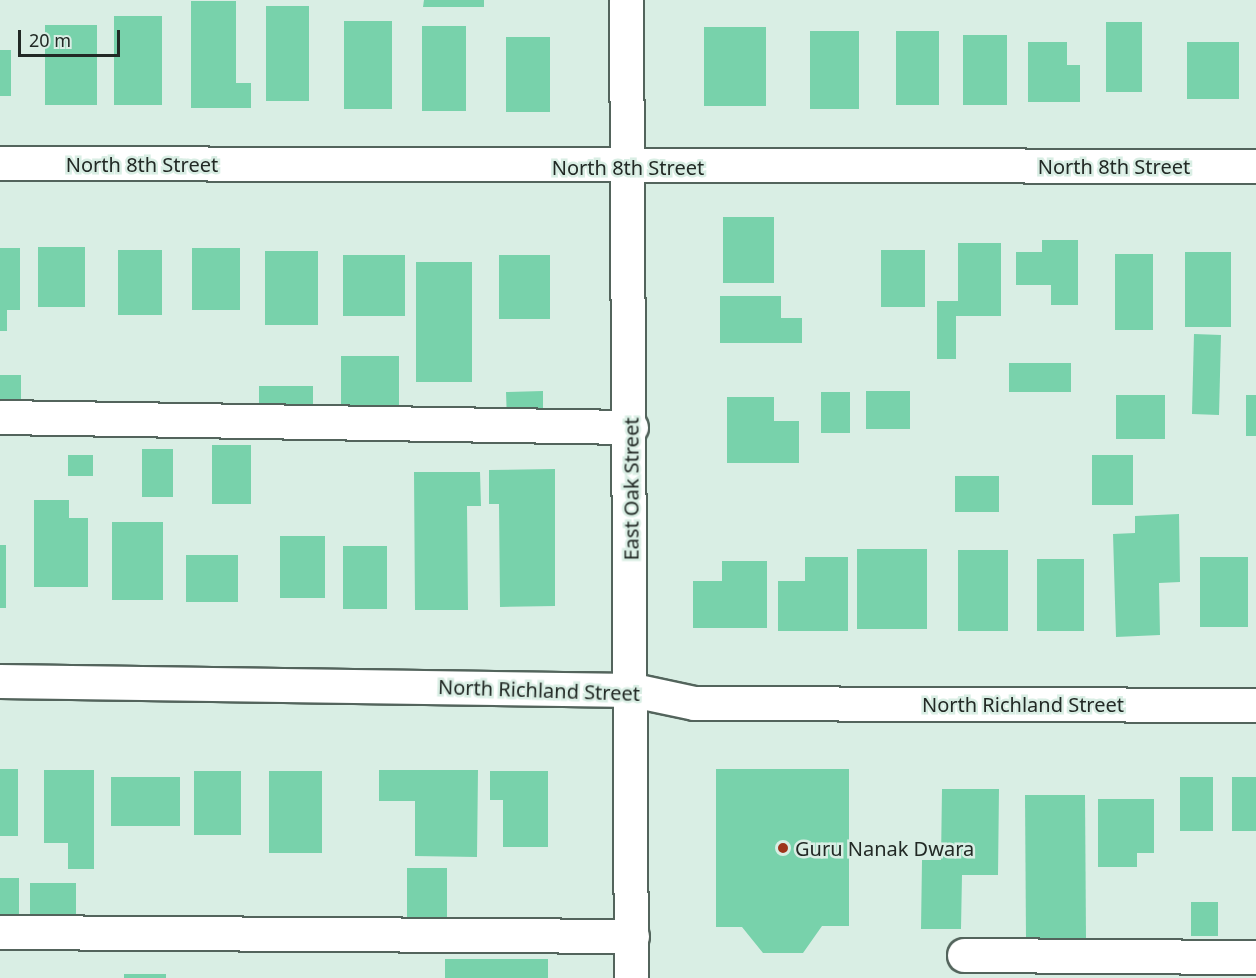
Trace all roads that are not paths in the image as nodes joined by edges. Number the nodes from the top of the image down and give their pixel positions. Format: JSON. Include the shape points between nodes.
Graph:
{"nodes":[{"id":1,"x":626,"y":0,"type":"edge"},
{"id":2,"x":0,"y":164,"type":"edge"},
{"id":3,"x":1256,"y":166,"type":"edge"},
{"id":4,"x":629,"y":167,"type":"junction"},
{"id":5,"x":0,"y":417,"type":"edge"},
{"id":6,"x":631,"y":427,"type":"junction"},
{"id":7,"x":0,"y":681,"type":"edge"},
{"id":8,"x":633,"y":690,"type":"junction"},
{"id":9,"x":1256,"y":705,"type":"edge"},
{"id":10,"x":0,"y":932,"type":"edge"},
{"id":11,"x":632,"y":936,"type":"junction"},
{"id":12,"x":964,"y":955,"type":"dead end"},
{"id":13,"x":1256,"y":957,"type":"edge"},
{"id":14,"x":631,"y":978,"type":"edge"}],
"edges":[{"from":1,"to":4,"type":"street","name":"East Oak Street"},
{"from":2,"to":4,"type":"street","name":"North 8th Street"},
{"from":3,"to":4,"type":"street","name":"North 8th Street"},
{"from":4,"to":6,"type":"street","name":"East Oak Street"},
{"from":5,"to":6,"type":"street"},
{"from":6,"to":8,"type":"street","name":"East Oak Street"},
{"from":7,"to":8,"type":"street","name":"North Richland Street"},
{"from":8,"to":9,"type":"street","name":"North Richland Street","via":[[694,703]]},
{"from":8,"to":11,"type":"street","name":"East Oak Street"},
{"from":10,"to":11,"type":"street"},
{"from":11,"to":14,"type":"street","name":"East Oak Street"},
{"from":12,"to":13,"type":"street"}]}
